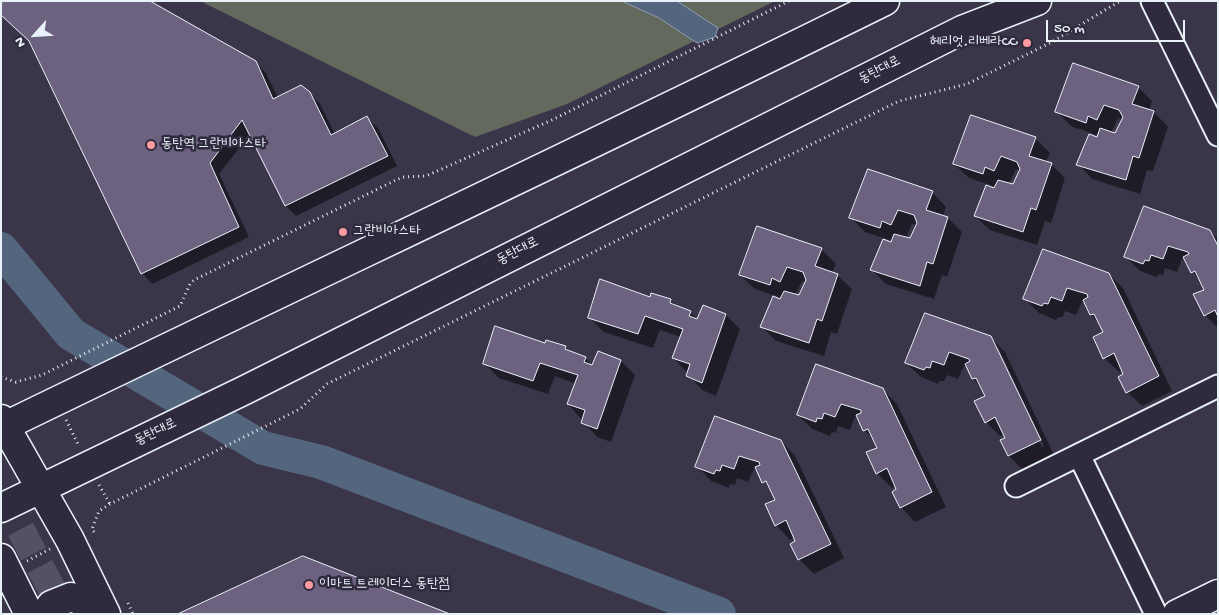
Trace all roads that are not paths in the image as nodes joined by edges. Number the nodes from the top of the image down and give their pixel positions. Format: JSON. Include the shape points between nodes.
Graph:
{"nodes":[{"id":1,"x":886,"y":1,"type":"edge"},
{"id":2,"x":1037,"y":1,"type":"edge"},
{"id":3,"x":1152,"y":1,"type":"edge"},
{"id":4,"x":1213,"y":113,"type":"edge"},
{"id":5,"x":1218,"y":135,"type":"edge"},
{"id":6,"x":1218,"y":386,"type":"edge"},
{"id":7,"x":3,"y":424,"type":"edge"},
{"id":8,"x":1079,"y":455,"type":"junction"},
{"id":9,"x":1016,"y":486,"type":"dead end"},
{"id":10,"x":42,"y":488,"type":"junction"},
{"id":11,"x":1,"y":508,"type":"edge"},
{"id":12,"x":4,"y":564,"type":"edge"},
{"id":13,"x":1218,"y":594,"type":"edge"},
{"id":14,"x":112,"y":607,"type":"edge"},
{"id":15,"x":28,"y":614,"type":"edge"},
{"id":16,"x":46,"y":614,"type":"edge"},
{"id":17,"x":1156,"y":614,"type":"edge"},
{"id":18,"x":1177,"y":614,"type":"edge"}],
"edges":[{"from":1,"to":7,"type":"main road","via":[[649,118]]},
{"from":2,"to":10,"type":"main road","name":"동탄대로","via":[[962,30]]},
{"from":3,"to":4,"type":"street"},
{"from":4,"to":5,"type":"street"},
{"from":6,"to":8,"type":"street"},
{"from":7,"to":10,"type":"main road"},
{"from":8,"to":9,"type":"street"},
{"from":8,"to":17,"type":"street"},
{"from":10,"to":11,"type":"main road","name":"동탄대로"},
{"from":10,"to":14,"type":"main road","via":[[86,536]]},
{"from":12,"to":15,"type":"main road"},
{"from":13,"to":18,"type":"main road"},
{"from":14,"to":16,"type":"main road","via":[[71,597],[51,605]]}]}
